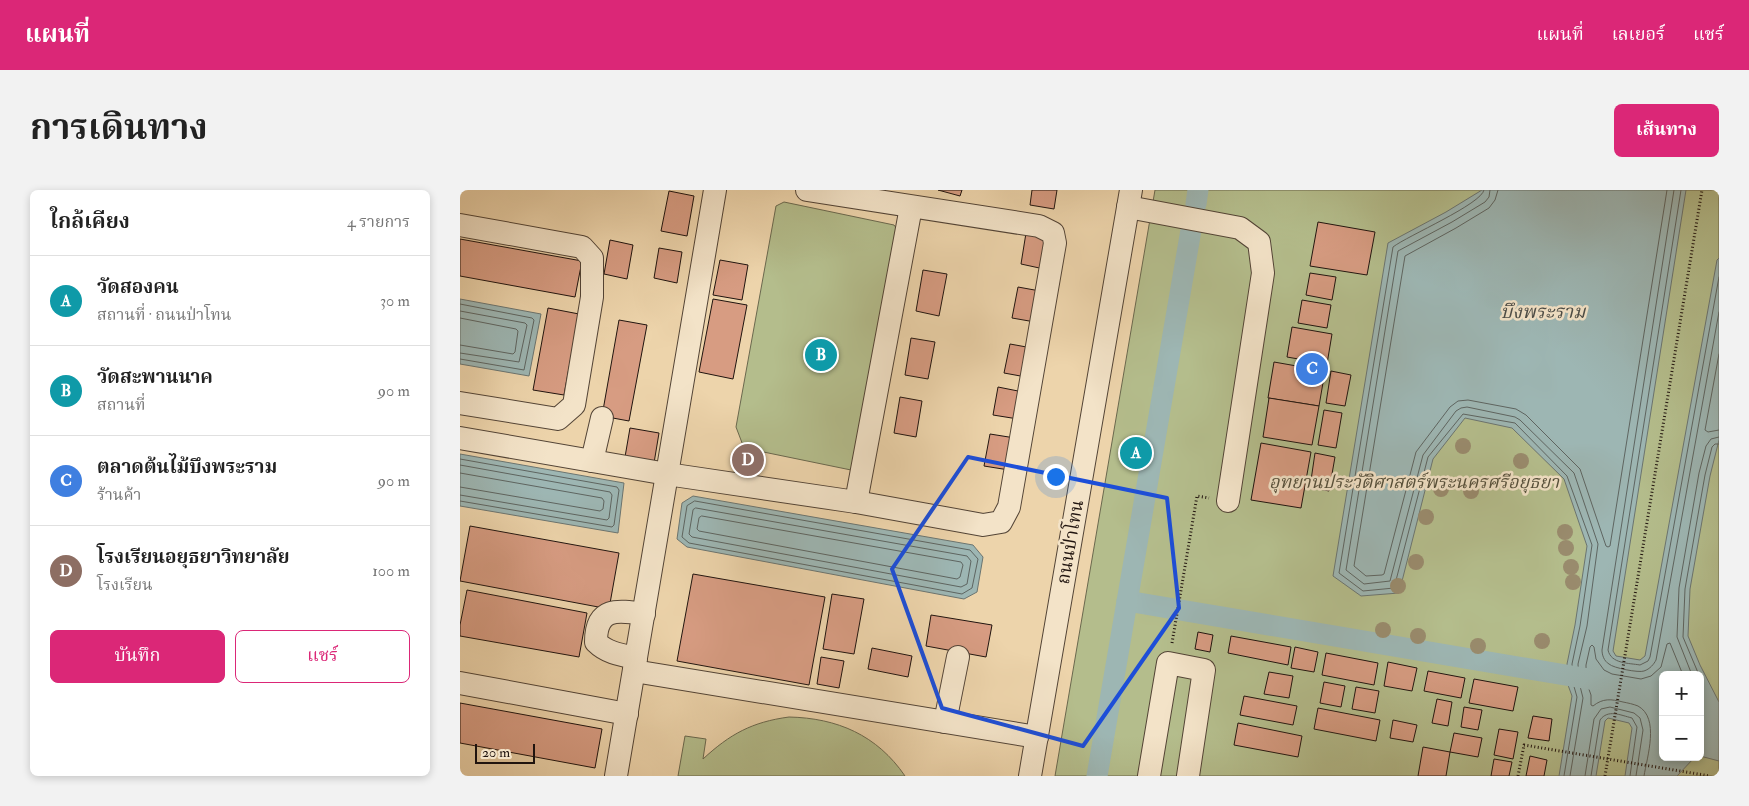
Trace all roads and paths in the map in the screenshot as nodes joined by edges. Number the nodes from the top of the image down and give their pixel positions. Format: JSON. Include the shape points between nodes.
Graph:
{"nodes":[{"id":1,"x":715,"y":190,"type":"edge"},
{"id":2,"x":807,"y":190,"type":"edge"},
{"id":3,"x":1702,"y":190,"type":"edge"},
{"id":4,"x":1129,"y":198,"type":"edge"},
{"id":5,"x":911,"y":206,"type":"junction"},
{"id":6,"x":460,"y":225,"type":"edge"},
{"id":7,"x":461,"y":408,"type":"edge"},
{"id":8,"x":602,"y":418,"type":"dead end"},
{"id":9,"x":460,"y":438,"type":"edge"},
{"id":10,"x":592,"y":461,"type":"junction"},
{"id":11,"x":667,"y":474,"type":"junction"},
{"id":12,"x":1228,"y":501,"type":"joint"},
{"id":13,"x":856,"y":502,"type":"junction"},
{"id":14,"x":644,"y":614,"type":"junction"},
{"id":15,"x":1174,"y":630,"type":"dead end"},
{"id":16,"x":958,"y":657,"type":"dead end"},
{"id":17,"x":635,"y":664,"type":"junction"},
{"id":18,"x":460,"y":683,"type":"edge"},
{"id":19,"x":627,"y":714,"type":"junction"},
{"id":20,"x":945,"y":722,"type":"junction"},
{"id":21,"x":1037,"y":737,"type":"junction"},
{"id":22,"x":1608,"y":759,"type":"junction"},
{"id":23,"x":616,"y":776,"type":"edge"},
{"id":24,"x":1030,"y":776,"type":"edge"},
{"id":25,"x":1149,"y":776,"type":"edge"},
{"id":26,"x":1188,"y":776,"type":"edge"},
{"id":27,"x":1518,"y":776,"type":"edge"},
{"id":28,"x":1605,"y":776,"type":"edge"},
{"id":29,"x":1710,"y":776,"type":"edge"}],
"edges":[{"from":1,"to":11,"type":"street"},
{"from":2,"to":5,"type":"street"},
{"from":3,"to":22,"type":"path"},
{"from":4,"to":12,"type":"street","via":[[1240,228],[1259,242],[1263,273]]},
{"from":4,"to":21,"type":"street","name":"ถนนป่าโทน"},
{"from":5,"to":13,"type":"street"},
{"from":5,"to":13,"type":"street","via":[[1040,226],[1053,232],[1055,243],[1008,507],[1001,522],[983,524]]},
{"from":6,"to":7,"type":"street","via":[[582,247],[592,258],[592,297],[574,405],[558,419]]},
{"from":8,"to":10,"type":"street"},
{"from":9,"to":10,"type":"street"},
{"from":10,"to":11,"type":"street"},
{"from":11,"to":13,"type":"street"},
{"from":11,"to":14,"type":"street"},
{"from":12,"to":15,"type":"path","via":[[1197,496]]},
{"from":14,"to":17,"type":"street"},
{"from":14,"to":17,"type":"street","via":[[623,611],[606,614],[596,633],[596,642],[603,649]]},
{"from":16,"to":20,"type":"street"},
{"from":17,"to":19,"type":"street"},
{"from":17,"to":20,"type":"street"},
{"from":18,"to":19,"type":"street"},
{"from":19,"to":23,"type":"street"},
{"from":20,"to":21,"type":"street"},
{"from":21,"to":24,"type":"street","name":"ถนนป่าโทน"},
{"from":22,"to":27,"type":"path","via":[[1524,745]]},
{"from":22,"to":28,"type":"path"},
{"from":22,"to":29,"type":"path"},
{"from":25,"to":26,"type":"street","via":[[1168,663],[1204,670]]}]}
